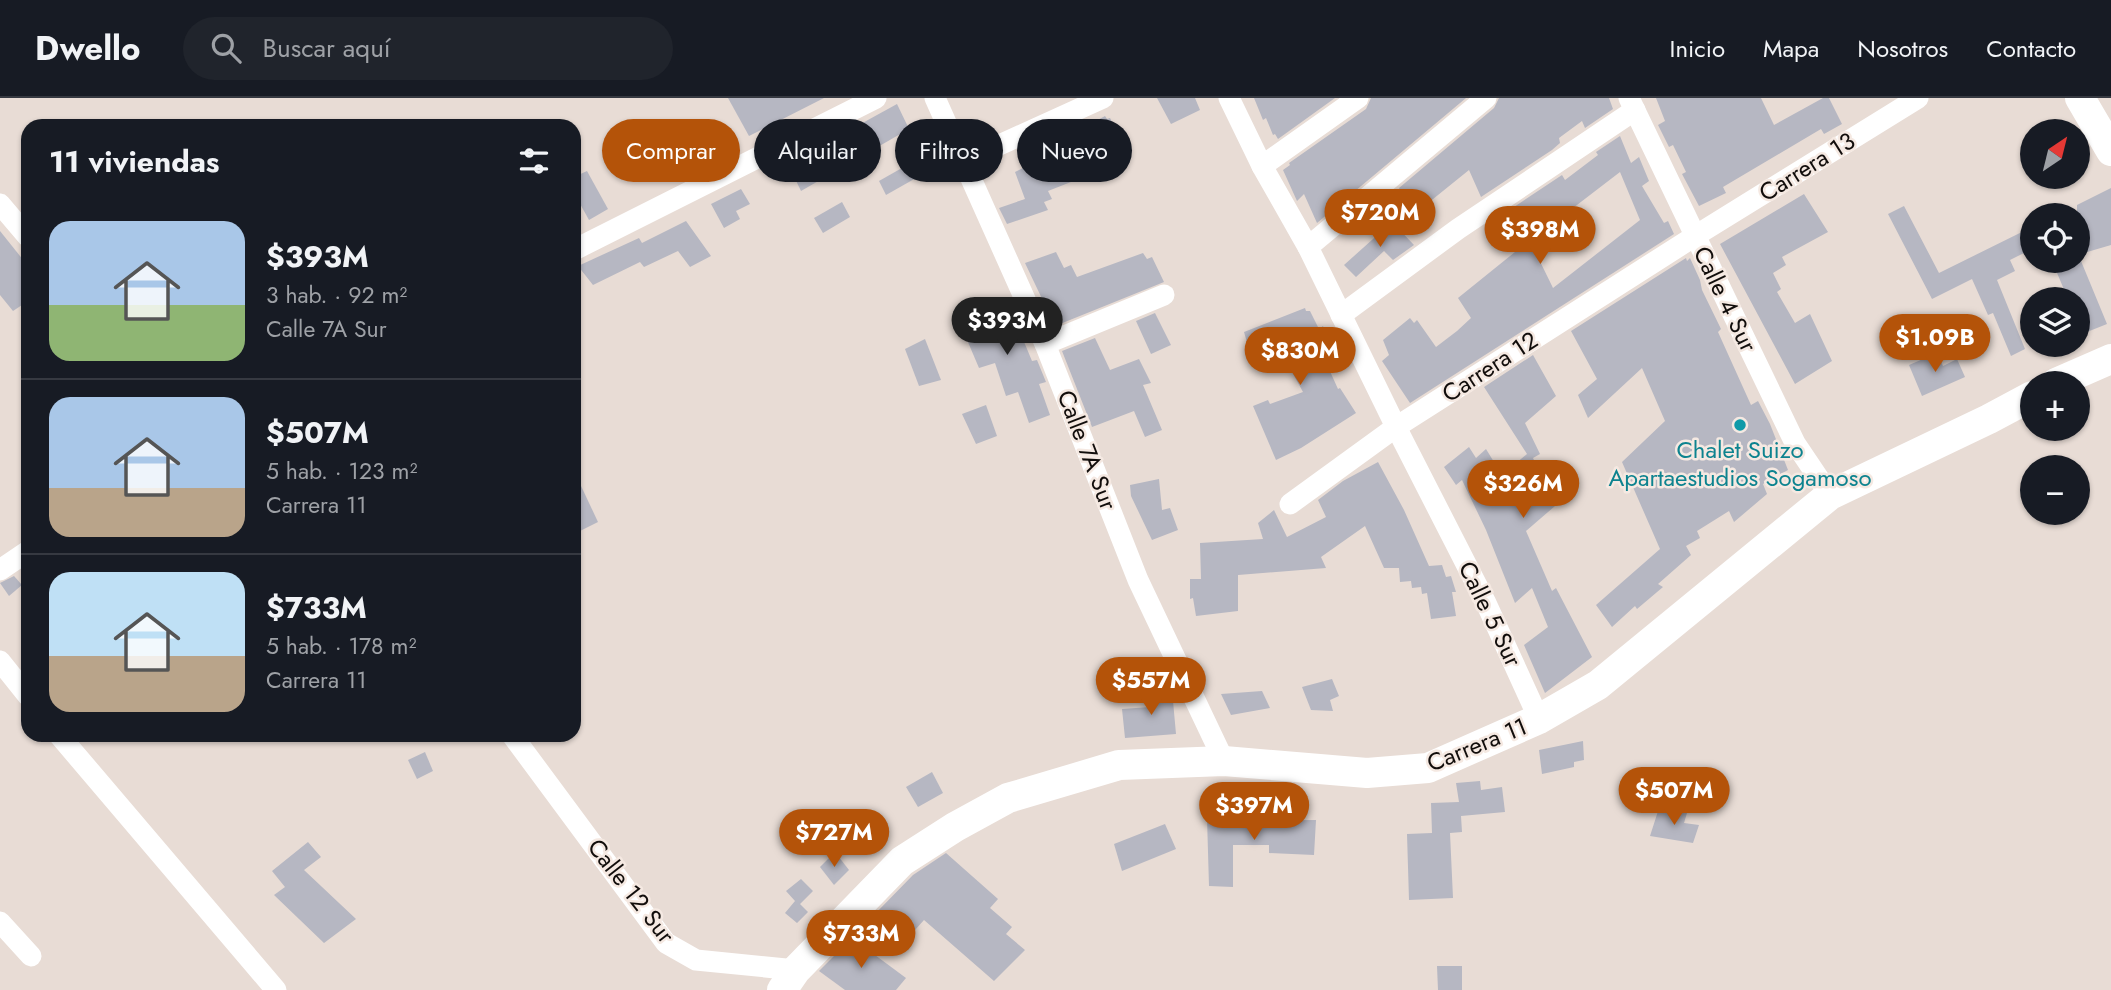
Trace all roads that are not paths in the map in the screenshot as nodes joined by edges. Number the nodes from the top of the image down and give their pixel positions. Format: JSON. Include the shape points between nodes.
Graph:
{"nodes":[{"id":1,"x":876,"y":98,"type":"edge"},
{"id":2,"x":935,"y":98,"type":"edge"},
{"id":3,"x":1103,"y":98,"type":"edge"},
{"id":4,"x":1229,"y":98,"type":"edge"},
{"id":5,"x":1358,"y":98,"type":"edge"},
{"id":6,"x":1486,"y":98,"type":"edge"},
{"id":7,"x":1918,"y":98,"type":"edge"},
{"id":8,"x":2080,"y":98,"type":"edge"},
{"id":9,"x":1632,"y":104,"type":"edge"},
{"id":10,"x":945,"y":119,"type":"edge"},
{"id":11,"x":1003,"y":143,"type":"edge"},
{"id":12,"x":2111,"y":151,"type":"edge"},
{"id":13,"x":1262,"y":166,"type":"junction"},
{"id":14,"x":973,"y":182,"type":"edge"},
{"id":15,"x":0,"y":204,"type":"edge"},
{"id":16,"x":21,"y":229,"type":"edge"},
{"id":17,"x":1695,"y":236,"type":"junction"},
{"id":18,"x":581,"y":246,"type":"edge"},
{"id":19,"x":1308,"y":247,"type":"junction"},
{"id":20,"x":1164,"y":295,"type":"dead end"},
{"id":21,"x":1341,"y":315,"type":"junction"},
{"id":22,"x":1045,"y":344,"type":"junction"},
{"id":23,"x":2111,"y":359,"type":"edge"},
{"id":24,"x":2084,"y":371,"type":"edge"},
{"id":25,"x":2111,"y":376,"type":"edge"},
{"id":26,"x":2090,"y":385,"type":"edge"},
{"id":27,"x":2020,"y":402,"type":"edge"},
{"id":28,"x":2020,"y":409,"type":"edge"},
{"id":29,"x":1989,"y":419,"type":"junction"},
{"id":30,"x":1396,"y":427,"type":"junction"},
{"id":31,"x":1830,"y":495,"type":"junction"},
{"id":32,"x":1290,"y":504,"type":"dead end"},
{"id":33,"x":21,"y":556,"type":"edge"},
{"id":34,"x":0,"y":570,"type":"edge"},
{"id":35,"x":0,"y":661,"type":"edge"},
{"id":36,"x":21,"y":687,"type":"edge"},
{"id":37,"x":1539,"y":719,"type":"junction"},
{"id":38,"x":65,"y":742,"type":"edge"},
{"id":39,"x":517,"y":742,"type":"edge"},
{"id":40,"x":1224,"y":761,"type":"junction"},
{"id":41,"x":0,"y":922,"type":"edge"},
{"id":42,"x":31,"y":956,"type":"dead end"},
{"id":43,"x":789,"y":980,"type":"edge"},
{"id":44,"x":276,"y":990,"type":"edge"}],
"edges":[{"from":1,"to":18,"type":"street"},
{"from":2,"to":10,"type":"street","name":"Calle 7A Sur"},
{"from":3,"to":11,"type":"street"},
{"from":4,"to":13,"type":"street","name":"Calle 5 Sur"},
{"from":5,"to":13,"type":"street"},
{"from":6,"to":19,"type":"street"},
{"from":7,"to":17,"type":"street","name":"Carrera 13"},
{"from":8,"to":12,"type":"main road"},
{"from":9,"to":17,"type":"street","name":"Calle 4 Sur"},
{"from":9,"to":21,"type":"street"},
{"from":13,"to":19,"type":"street","name":"Calle 5 Sur"},
{"from":14,"to":22,"type":"street","name":"Calle 7A Sur"},
{"from":15,"to":16,"type":"street"},
{"from":17,"to":30,"type":"street","name":"Carrera 12"},
{"from":17,"to":31,"type":"street","name":"Calle 4 Sur","via":[[1795,443]]},
{"from":19,"to":21,"type":"street","name":"Calle 5 Sur"},
{"from":20,"to":22,"type":"street"},
{"from":21,"to":30,"type":"street","name":"Calle 5 Sur"},
{"from":22,"to":40,"type":"street","name":"Calle 7A Sur","via":[[1138,580]]},
{"from":23,"to":24,"type":"main road"},
{"from":25,"to":26,"type":"main road"},
{"from":27,"to":29,"type":"main road","name":"Carrera 11"},
{"from":28,"to":29,"type":"main road","name":"Carrera 11"},
{"from":29,"to":31,"type":"main road","name":"Carrera 11"},
{"from":30,"to":32,"type":"street","name":"Carrera 12"},
{"from":30,"to":37,"type":"street","name":"Calle 5 Sur"},
{"from":31,"to":37,"type":"main road","name":"Carrera 11","via":[[1598,685]]},
{"from":33,"to":34,"type":"street"},
{"from":35,"to":36,"type":"street"},
{"from":37,"to":40,"type":"main road","name":"Carrera 11","via":[[1428,768],[1367,773]]},
{"from":38,"to":44,"type":"street"},
{"from":39,"to":43,"type":"street","name":"Calle 12 Sur","via":[[666,943],[696,960]]},
{"from":40,"to":43,"type":"main road","name":"Carrera 11","via":[[1119,765],[1008,798],[902,861]]},
{"from":41,"to":42,"type":"street"}]}
